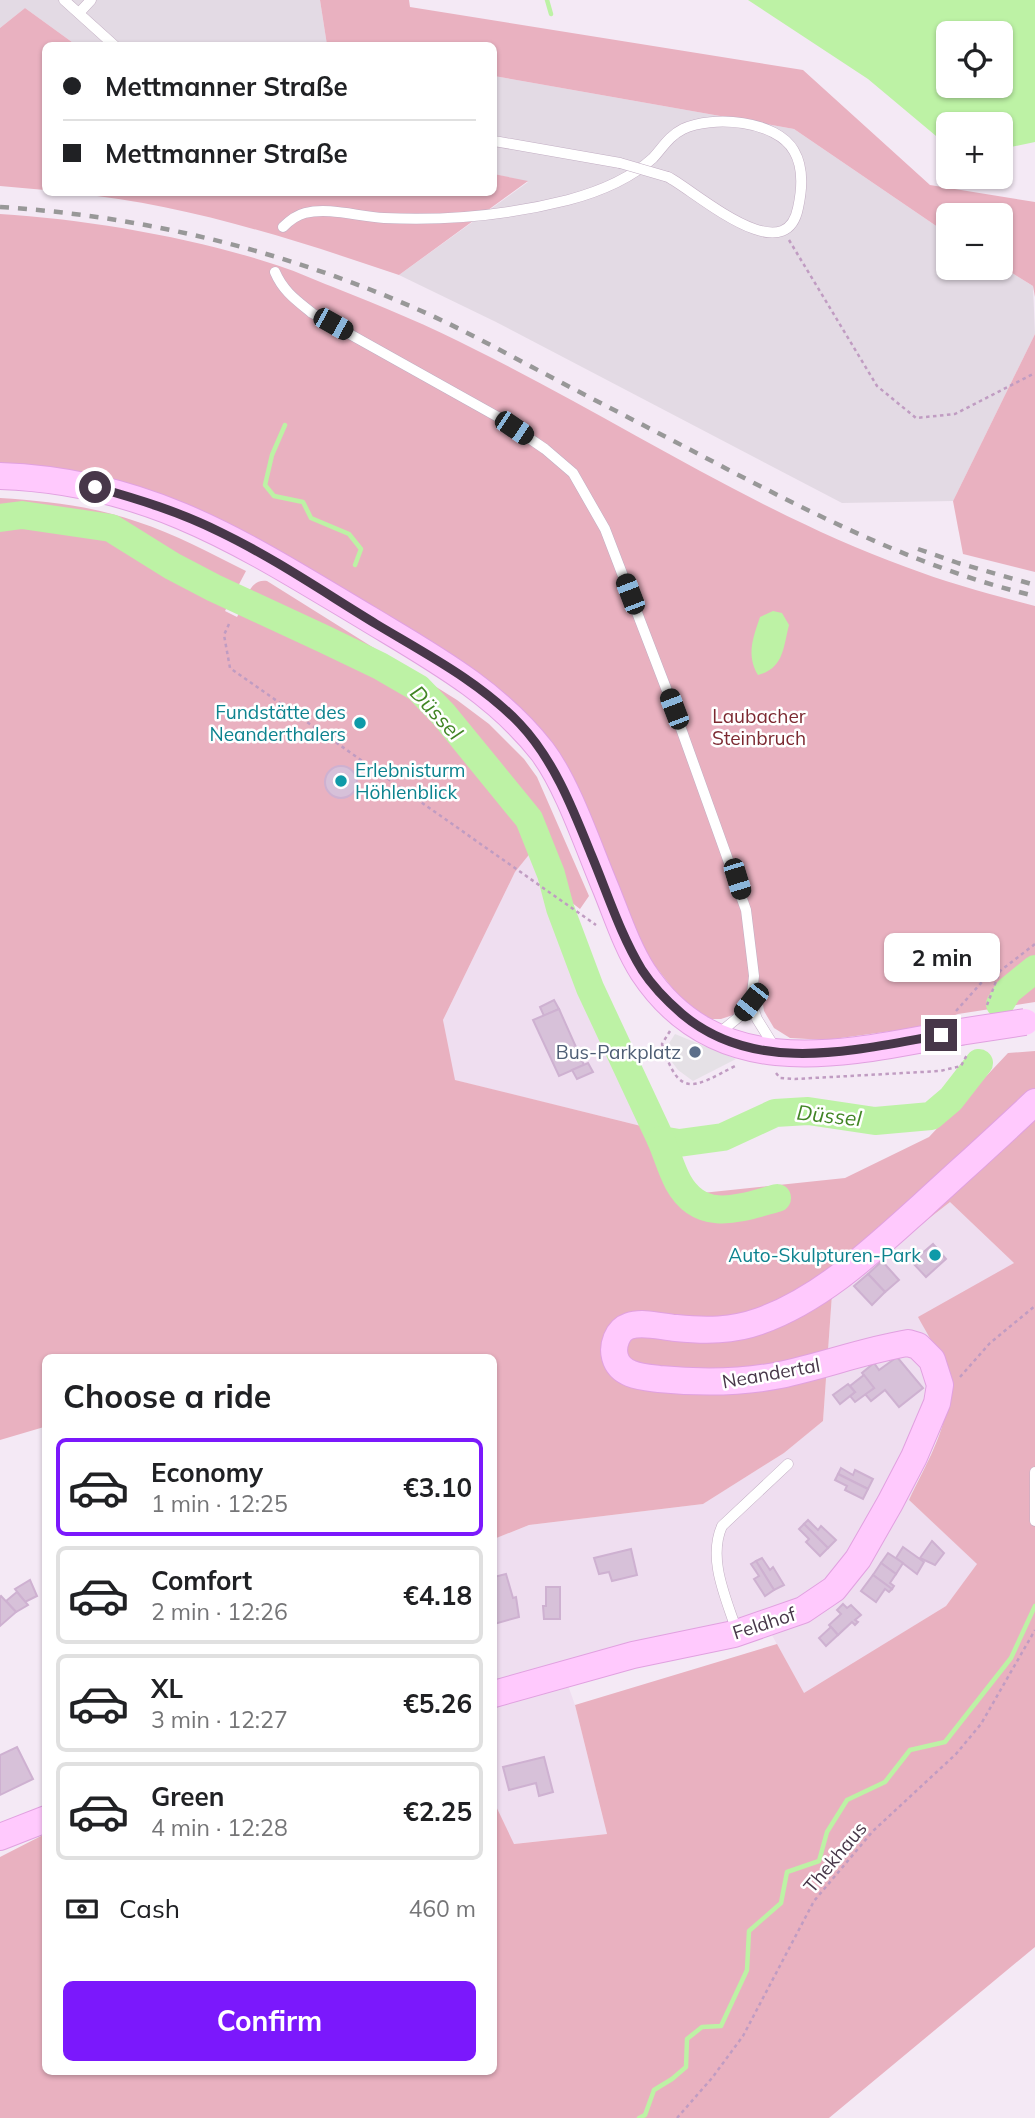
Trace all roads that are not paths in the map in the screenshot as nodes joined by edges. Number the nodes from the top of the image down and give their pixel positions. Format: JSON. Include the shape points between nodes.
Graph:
{"nodes":[{"id":1,"x":64,"y":0,"type":"edge"},
{"id":2,"x":91,"y":0,"type":"edge"},
{"id":3,"x":79,"y":13,"type":"junction"},
{"id":4,"x":111,"y":42,"type":"edge"},
{"id":5,"x":497,"y":142,"type":"edge"},
{"id":6,"x":638,"y":168,"type":"edge"},
{"id":7,"x":638,"y":168,"type":"edge"},
{"id":8,"x":638,"y":168,"type":"edge"},
{"id":9,"x":638,"y":168,"type":"edge"},
{"id":10,"x":283,"y":227,"type":"dead end"},
{"id":11,"x":275,"y":272,"type":"dead end"},
{"id":12,"x":0,"y":476,"type":"edge"},
{"id":13,"x":751,"y":1002,"type":"junction"},
{"id":14,"x":1030,"y":1021,"type":"edge"},
{"id":15,"x":716,"y":1036,"type":"junction"},
{"id":16,"x":777,"y":1066,"type":"junction"},
{"id":17,"x":1035,"y":1102,"type":"edge"},
{"id":18,"x":938,"y":1374,"type":"joint"},
{"id":19,"x":788,"y":1464,"type":"dead end"},
{"id":20,"x":1035,"y":1472,"type":"edge"},
{"id":21,"x":1035,"y":1521,"type":"edge"},
{"id":22,"x":738,"y":1632,"type":"junction"},
{"id":23,"x":497,"y":1693,"type":"edge"},
{"id":24,"x":42,"y":1821,"type":"edge"},
{"id":25,"x":0,"y":1837,"type":"edge"}],
"edges":[{"from":1,"to":3,"type":"lane"},
{"from":2,"to":3,"type":"lane"},
{"from":3,"to":4,"type":"lane"},
{"from":5,"to":6,"type":"lane","bridge":true},
{"from":7,"to":8,"type":"lane","bridge":true,"via":[[668,177],[754,230],[783,231],[797,215],[801,172],[794,151],[782,136],[762,128],[698,123],[669,138]]},
{"from":9,"to":10,"type":"lane","bridge":true,"via":[[615,184],[569,200],[509,212],[439,219],[323,211],[303,213]]},
{"from":11,"to":13,"type":"lane","via":[[289,295],[312,313],[498,417],[573,473],[605,529],[737,879],[752,949]]},
{"from":12,"to":15,"type":"main road","via":[[95,487],[144,500],[220,532],[489,695],[545,755],[642,970],[666,1000]]},
{"from":13,"to":15,"type":"lane"},
{"from":13,"to":16,"type":"lane"},
{"from":14,"to":16,"type":"main road","bridge":true,"via":[[964,1041],[835,1052]]},
{"from":15,"to":16,"type":"main road"},
{"from":17,"to":18,"type":"main road","name":"Neandertal","via":[[892,1233],[788,1310],[739,1328],[627,1326],[614,1347],[622,1369],[665,1380],[712,1383],[780,1375],[908,1343],[926,1352]]},
{"from":18,"to":22,"type":"main road","name":"Feldhof","via":[[937,1403],[914,1457],[858,1559],[834,1589],[803,1610]]},
{"from":19,"to":22,"type":"lane","via":[[722,1527],[716,1539],[716,1557]]},
{"from":20,"to":21,"type":"lane"},
{"from":22,"to":23,"type":"main road","name":"Feldhof"},
{"from":24,"to":25,"type":"main road"}]}
